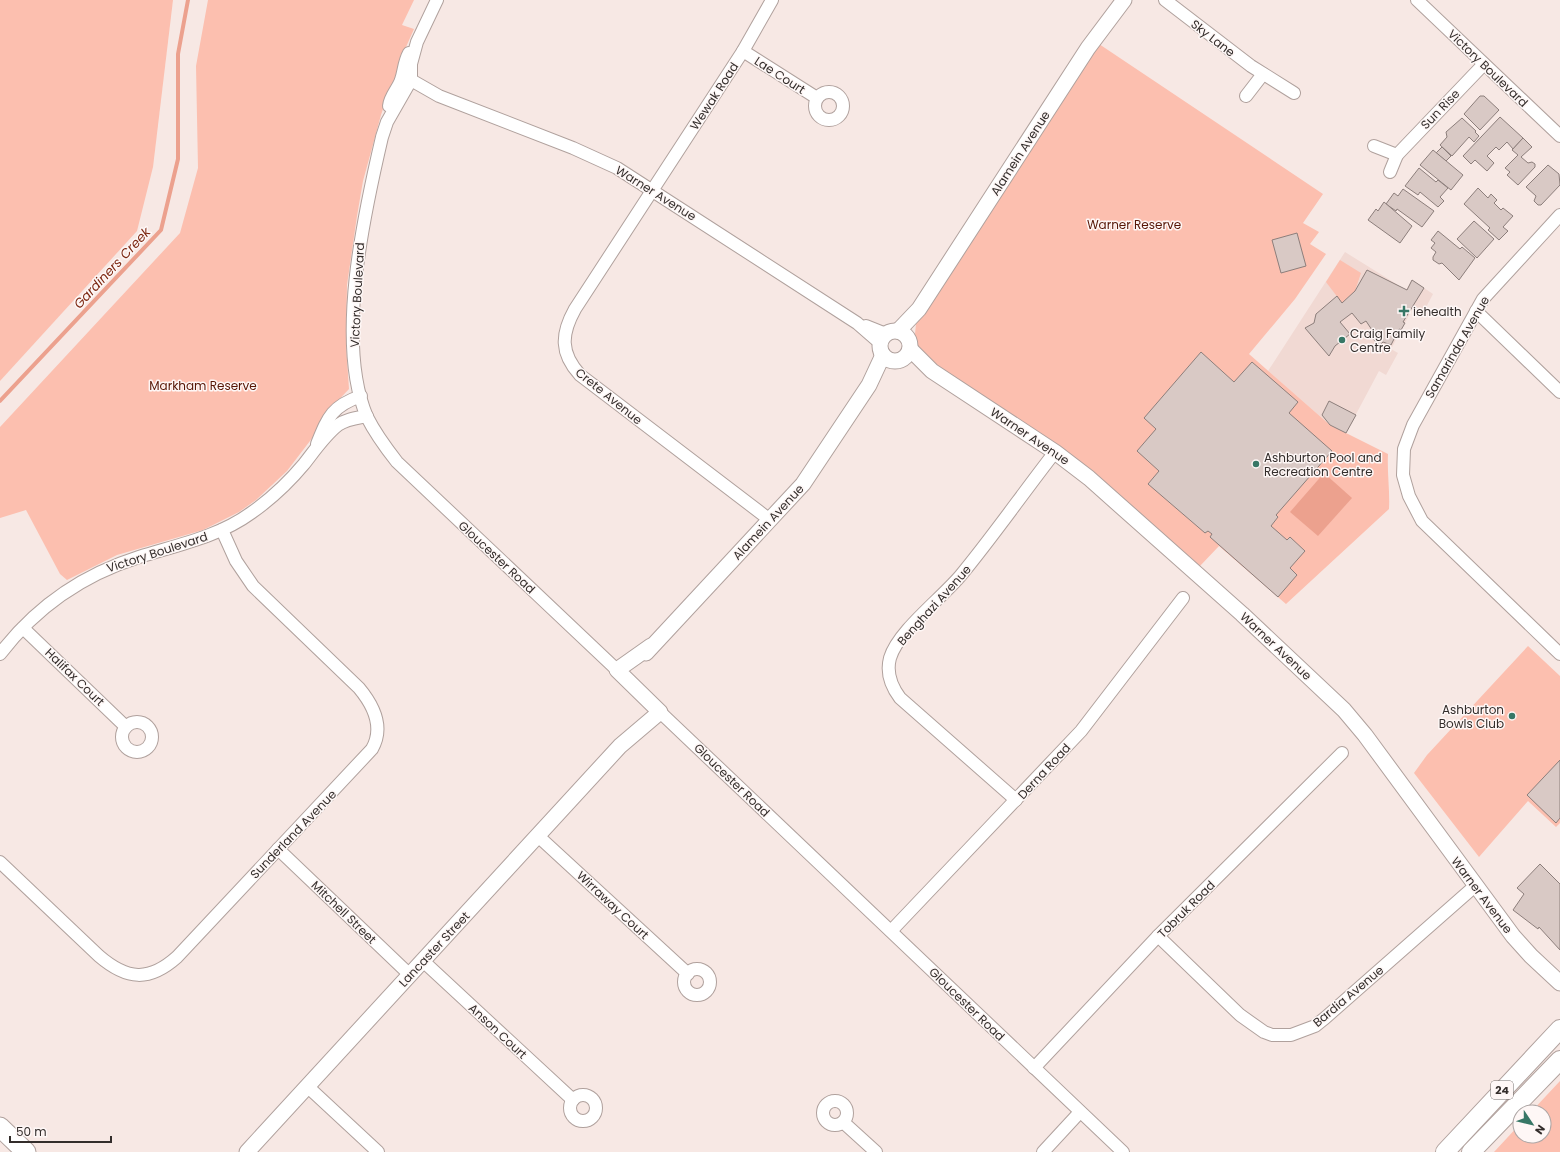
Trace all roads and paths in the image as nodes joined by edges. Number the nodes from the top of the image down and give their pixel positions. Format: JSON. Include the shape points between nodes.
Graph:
{"nodes":[{"id":1,"x":437,"y":0,"type":"edge"},
{"id":2,"x":772,"y":0,"type":"edge"},
{"id":3,"x":1124,"y":0,"type":"edge"},
{"id":4,"x":1165,"y":0,"type":"edge"},
{"id":5,"x":1417,"y":0,"type":"edge"},
{"id":6,"x":743,"y":51,"type":"junction"},
{"id":7,"x":1484,"y":64,"type":"junction"},
{"id":8,"x":1263,"y":74,"type":"junction"},
{"id":9,"x":406,"y":83,"type":"junction"},
{"id":10,"x":1294,"y":93,"type":"dead end"},
{"id":11,"x":1246,"y":96,"type":"dead end"},
{"id":12,"x":817,"y":98,"type":"dead end"},
{"id":13,"x":1560,"y":136,"type":"edge"},
{"id":14,"x":1374,"y":146,"type":"dead end"},
{"id":15,"x":1397,"y":155,"type":"junction"},
{"id":16,"x":1390,"y":172,"type":"dead end"},
{"id":17,"x":652,"y":190,"type":"junction"},
{"id":18,"x":1560,"y":215,"type":"edge"},
{"id":19,"x":1476,"y":312,"type":"junction"},
{"id":20,"x":895,"y":347,"type":"junction"},
{"id":21,"x":1560,"y":392,"type":"edge"},
{"id":22,"x":360,"y":396,"type":"junction"},
{"id":23,"x":367,"y":416,"type":"junction"},
{"id":24,"x":314,"y":450,"type":"junction"},
{"id":25,"x":1055,"y":452,"type":"junction"},
{"id":26,"x":770,"y":520,"type":"junction"},
{"id":27,"x":222,"y":530,"type":"junction"},
{"id":28,"x":1183,"y":598,"type":"dead end"},
{"id":29,"x":22,"y":628,"type":"junction"},
{"id":30,"x":0,"y":654,"type":"edge"},
{"id":31,"x":1560,"y":654,"type":"edge"},
{"id":32,"x":622,"y":676,"type":"junction"},
{"id":33,"x":656,"y":708,"type":"junction"},
{"id":34,"x":126,"y":727,"type":"dead end"},
{"id":35,"x":1342,"y":752,"type":"dead end"},
{"id":36,"x":1016,"y":800,"type":"junction"},
{"id":37,"x":538,"y":836,"type":"junction"},
{"id":38,"x":278,"y":849,"type":"junction"},
{"id":39,"x":0,"y":862,"type":"edge"},
{"id":40,"x":1475,"y":886,"type":"junction"},
{"id":41,"x":891,"y":931,"type":"junction"},
{"id":42,"x":1158,"y":936,"type":"junction"},
{"id":43,"x":423,"y":961,"type":"junction"},
{"id":44,"x":688,"y":974,"type":"dead end"},
{"id":45,"x":410,"y":975,"type":"junction"},
{"id":46,"x":1560,"y":984,"type":"edge"},
{"id":47,"x":1560,"y":1029,"type":"edge"},
{"id":48,"x":1560,"y":1060,"type":"edge"},
{"id":49,"x":1034,"y":1068,"type":"junction"},
{"id":50,"x":307,"y":1086,"type":"junction"},
{"id":51,"x":573,"y":1100,"type":"dead end"},
{"id":52,"x":1080,"y":1112,"type":"junction"},
{"id":53,"x":843,"y":1122,"type":"dead end"},
{"id":54,"x":0,"y":1127,"type":"edge"},
{"id":55,"x":26,"y":1152,"type":"edge"},
{"id":56,"x":247,"y":1152,"type":"edge"},
{"id":57,"x":378,"y":1152,"type":"edge"},
{"id":58,"x":876,"y":1152,"type":"edge"},
{"id":59,"x":1043,"y":1152,"type":"edge"},
{"id":60,"x":1123,"y":1152,"type":"edge"},
{"id":61,"x":1445,"y":1152,"type":"edge"},
{"id":62,"x":1471,"y":1152,"type":"edge"}],
"edges":[{"from":1,"to":9,"type":"street","name":"Victory Boulevard","via":[[417,42],[406,58]]},
{"from":2,"to":6,"type":"street","name":"Wewak Road"},
{"from":3,"to":20,"type":"street","name":"Alamein Avenue","via":[[1088,48]]},
{"from":4,"to":8,"type":"street","name":"Sky Lane"},
{"from":5,"to":7,"type":"street","name":"Victory Boulevard"},
{"from":6,"to":12,"type":"street","name":"Lae Court"},
{"from":6,"to":17,"type":"street","name":"Wewak Road"},
{"from":7,"to":13,"type":"street","name":"Victory Boulevard"},
{"from":7,"to":15,"type":"street","name":"Sun Rise"},
{"from":8,"to":10,"type":"street","name":"Sky Lane"},
{"from":8,"to":11,"type":"street"},
{"from":9,"to":17,"type":"street","name":"Warner Avenue","via":[[594,157]]},
{"from":9,"to":22,"type":"street","name":"Victory Boulevard","via":[[389,102],[387,122],[361,235],[354,349]]},
{"from":14,"to":15,"type":"street"},
{"from":15,"to":16,"type":"street","name":"Sun Rise"},
{"from":17,"to":20,"type":"street","name":"Warner Avenue"},
{"from":17,"to":26,"type":"street","name":"Crete Avenue","via":[[568,322],[564,340],[568,359],[580,375],[592,385]]},
{"from":18,"to":19,"type":"street","name":"Samarinda Avenue","via":[[1488,292]]},
{"from":19,"to":21,"type":"street"},
{"from":19,"to":31,"type":"street","name":"Samarinda Avenue","via":[[1412,425],[1404,449],[1405,484],[1422,521]]},
{"from":20,"to":25,"type":"street","name":"Warner Avenue"},
{"from":20,"to":26,"type":"street","name":"Alamein Avenue","via":[[803,484]]},
{"from":22,"to":23,"type":"street","name":"Gloucester Road"},
{"from":22,"to":24,"type":"street","name":"Victory Boulevard","via":[[346,400],[337,407],[324,426]]},
{"from":23,"to":24,"type":"street","name":"Victory Boulevard","via":[[353,418],[339,425]]},
{"from":23,"to":32,"type":"street","name":"Gloucester Road","via":[[376,434],[397,462]]},
{"from":24,"to":27,"type":"street","name":"Victory Boulevard","via":[[280,490],[251,514]]},
{"from":25,"to":36,"type":"street","name":"Benghazi Avenue","via":[[960,576],[900,640],[890,658],[889,666],[891,684],[900,698]]},
{"from":25,"to":40,"type":"street","name":"Warner Avenue","via":[[1191,568],[1344,710]]},
{"from":26,"to":32,"type":"street","name":"Alamein Avenue"},
{"from":27,"to":29,"type":"street","name":"Victory Boulevard","via":[[98,572],[63,593]]},
{"from":27,"to":38,"type":"street","name":"Sunderland Avenue","via":[[236,562],[249,581],[359,688],[371,703],[378,724],[376,742],[365,758]]},
{"from":28,"to":36,"type":"street","name":"Derna Road","via":[[1092,718]]},
{"from":29,"to":30,"type":"street","name":"Victory Boulevard"},
{"from":29,"to":34,"type":"street","name":"Halifax Court"},
{"from":32,"to":33,"type":"street","name":"Gloucester Road"},
{"from":33,"to":37,"type":"street","name":"Lancaster Street"},
{"from":33,"to":41,"type":"street","name":"Gloucester Road"},
{"from":35,"to":42,"type":"street","name":"Tobruk Road"},
{"from":36,"to":41,"type":"street","name":"Derna Road"},
{"from":37,"to":43,"type":"street","name":"Lancaster Street"},
{"from":37,"to":44,"type":"street","name":"Wirraway Court"},
{"from":38,"to":39,"type":"street","name":"Sunderland Avenue","via":[[167,965],[158,971],[134,975],[123,973],[110,965]]},
{"from":38,"to":45,"type":"street","name":"Mitchell Street"},
{"from":40,"to":42,"type":"street","name":"Bardia Avenue","via":[[1325,1018],[1315,1026],[1291,1035],[1272,1035],[1250,1023]]},
{"from":40,"to":46,"type":"street","name":"Warner Avenue","via":[[1524,949]]},
{"from":41,"to":49,"type":"street","name":"Gloucester Road"},
{"from":42,"to":49,"type":"street","name":"Tobruk Road"},
{"from":43,"to":45,"type":"street","name":"Lancaster Street"},
{"from":43,"to":51,"type":"street","name":"Anson Court"},
{"from":45,"to":50,"type":"street","name":"Lancaster Street"},
{"from":47,"to":61,"type":"main road","number":"24"},
{"from":48,"to":62,"type":"main road","number":"24"},
{"from":49,"to":52,"type":"street","name":"Gloucester Road"},
{"from":50,"to":56,"type":"street","name":"Lancaster Street"},
{"from":50,"to":57,"type":"street"},
{"from":52,"to":59,"type":"street"},
{"from":52,"to":60,"type":"street","name":"Gloucester Road"},
{"from":53,"to":58,"type":"street"},
{"from":54,"to":55,"type":"highway"}]}
